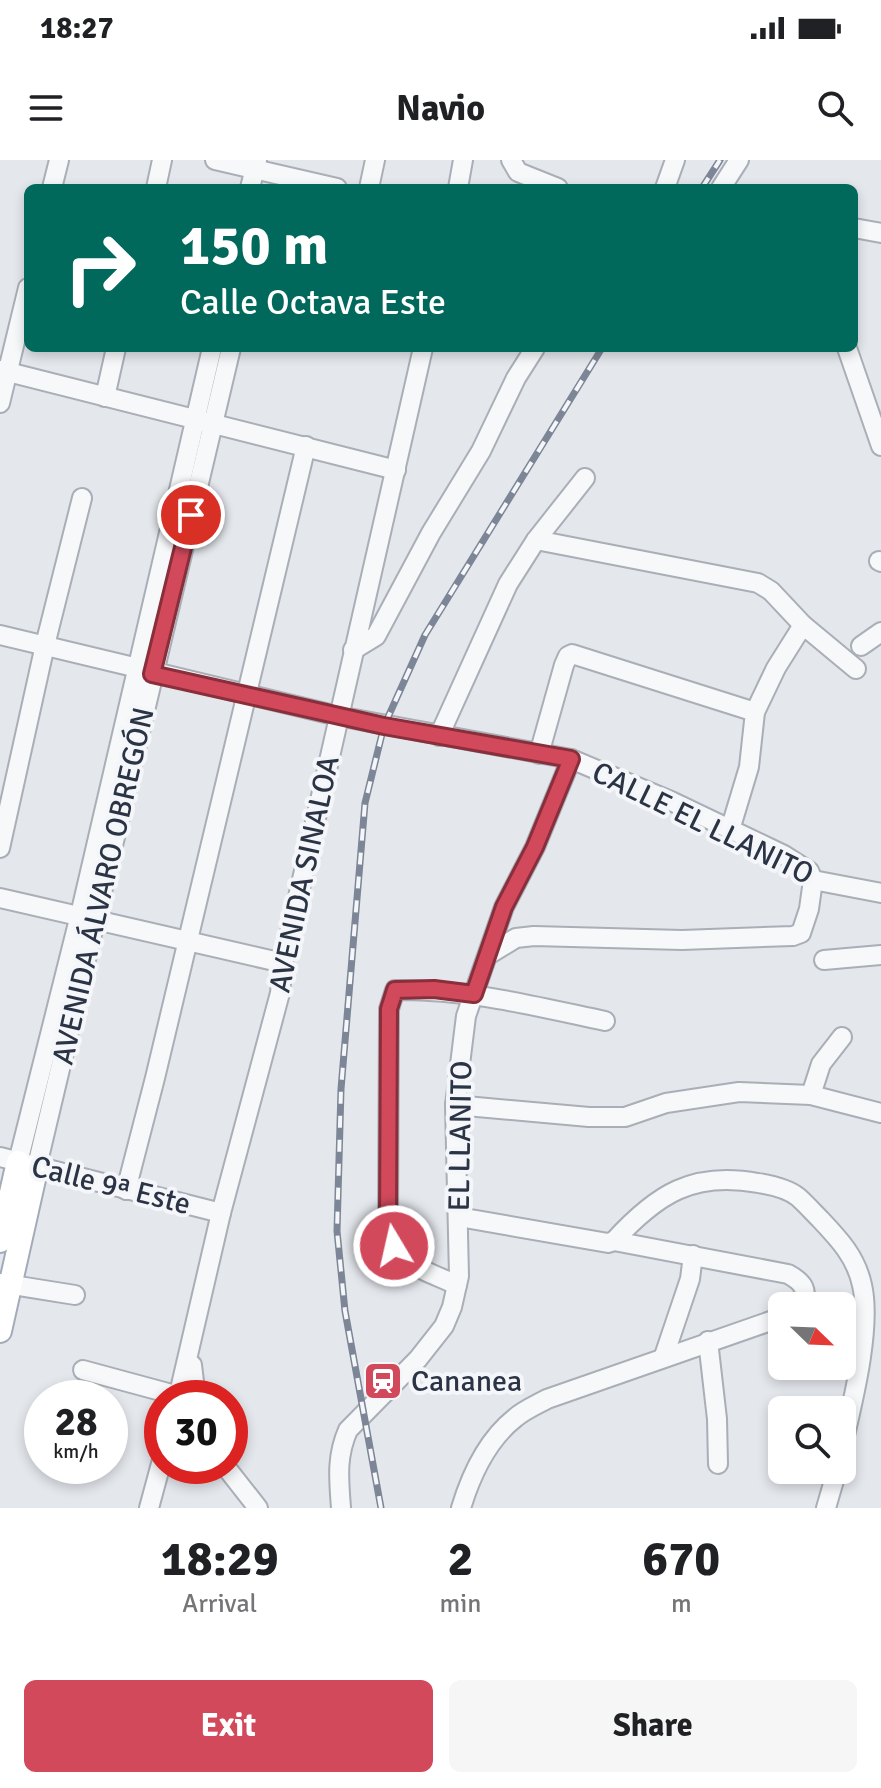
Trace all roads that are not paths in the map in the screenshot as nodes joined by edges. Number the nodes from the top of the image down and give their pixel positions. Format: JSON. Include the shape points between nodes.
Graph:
{"nodes":[{"id":1,"x":59,"y":160,"type":"edge"},
{"id":2,"x":162,"y":160,"type":"edge"},
{"id":3,"x":215,"y":160,"type":"edge"},
{"id":4,"x":375,"y":160,"type":"edge"},
{"id":5,"x":463,"y":160,"type":"edge"},
{"id":6,"x":511,"y":160,"type":"edge"},
{"id":7,"x":675,"y":160,"type":"edge"},
{"id":8,"x":739,"y":160,"type":"edge"},
{"id":9,"x":262,"y":173,"type":"edge"},
{"id":10,"x":53,"y":184,"type":"edge"},
{"id":11,"x":157,"y":184,"type":"edge"},
{"id":12,"x":317,"y":184,"type":"edge"},
{"id":13,"x":370,"y":184,"type":"edge"},
{"id":14,"x":459,"y":184,"type":"edge"},
{"id":15,"x":548,"y":184,"type":"edge"},
{"id":16,"x":666,"y":184,"type":"edge"},
{"id":17,"x":724,"y":184,"type":"edge"},
{"id":18,"x":858,"y":229,"type":"edge"},
{"id":19,"x":881,"y":233,"type":"edge"},
{"id":20,"x":24,"y":302,"type":"edge"},
{"id":21,"x":115,"y":352,"type":"edge"},
{"id":22,"x":212,"y":352,"type":"edge"},
{"id":23,"x":230,"y":352,"type":"edge"},
{"id":24,"x":422,"y":352,"type":"edge"},
{"id":25,"x":532,"y":352,"type":"edge"},
{"id":26,"x":848,"y":352,"type":"edge"},
{"id":27,"x":4,"y":371,"type":"edge"},
{"id":28,"x":105,"y":397,"type":"junction"},
{"id":29,"x":0,"y":403,"type":"edge"},
{"id":30,"x":204,"y":422,"type":"junction"},
{"id":31,"x":306,"y":446,"type":"junction"},
{"id":32,"x":881,"y":446,"type":"edge"},
{"id":33,"x":396,"y":470,"type":"junction"},
{"id":34,"x":585,"y":478,"type":"dead end"},
{"id":35,"x":82,"y":498,"type":"dead end"},
{"id":36,"x":536,"y":540,"type":"junction"},
{"id":37,"x":803,"y":625,"type":"junction"},
{"id":38,"x":881,"y":632,"type":"edge"},
{"id":39,"x":0,"y":635,"type":"edge"},
{"id":40,"x":45,"y":645,"type":"junction"},
{"id":41,"x":861,"y":646,"type":"dead end"},
{"id":42,"x":353,"y":650,"type":"junction"},
{"id":43,"x":856,"y":669,"type":"dead end"},
{"id":44,"x":144,"y":671,"type":"junction"},
{"id":45,"x":248,"y":694,"type":"junction"},
{"id":46,"x":755,"y":712,"type":"junction"},
{"id":47,"x":338,"y":716,"type":"junction"},
{"id":48,"x":439,"y":736,"type":"junction"},
{"id":49,"x":539,"y":754,"type":"junction"},
{"id":50,"x":571,"y":759,"type":"junction"},
{"id":51,"x":730,"y":830,"type":"junction"},
{"id":52,"x":0,"y":848,"type":"edge"},
{"id":53,"x":813,"y":880,"type":"junction"},
{"id":54,"x":881,"y":893,"type":"edge"},
{"id":55,"x":0,"y":898,"type":"edge"},
{"id":56,"x":89,"y":917,"type":"junction"},
{"id":57,"x":187,"y":939,"type":"junction"},
{"id":58,"x":488,"y":955,"type":"junction"},
{"id":59,"x":881,"y":955,"type":"edge"},
{"id":60,"x":824,"y":960,"type":"dead end"},
{"id":61,"x":283,"y":963,"type":"junction"},
{"id":62,"x":474,"y":994,"type":"junction"},
{"id":63,"x":605,"y":1021,"type":"dead end"},
{"id":64,"x":842,"y":1037,"type":"dead end"},
{"id":65,"x":811,"y":1095,"type":"junction"},
{"id":66,"x":455,"y":1105,"type":"junction"},
{"id":67,"x":881,"y":1113,"type":"edge"},
{"id":68,"x":18,"y":1162,"type":"edge"},
{"id":69,"x":126,"y":1190,"type":"junction"},
{"id":70,"x":221,"y":1213,"type":"junction"},
{"id":71,"x":459,"y":1217,"type":"junction"},
{"id":72,"x":0,"y":1241,"type":"edge"},
{"id":73,"x":614,"y":1241,"type":"junction"},
{"id":74,"x":693,"y":1255,"type":"junction"},
{"id":75,"x":5,"y":1284,"type":"edge"},
{"id":76,"x":457,"y":1285,"type":"junction"},
{"id":77,"x":805,"y":1292,"type":"edge"},
{"id":78,"x":75,"y":1295,"type":"dead end"},
{"id":79,"x":768,"y":1322,"type":"edge"},
{"id":80,"x":0,"y":1331,"type":"edge"},
{"id":81,"x":708,"y":1341,"type":"junction"},
{"id":82,"x":664,"y":1356,"type":"junction"},
{"id":83,"x":83,"y":1370,"type":"dead end"},
{"id":84,"x":187,"y":1380,"type":"edge"},
{"id":85,"x":144,"y":1386,"type":"edge"},
{"id":86,"x":854,"y":1396,"type":"edge"},
{"id":87,"x":718,"y":1464,"type":"dead end"},
{"id":88,"x":156,"y":1484,"type":"edge"},
{"id":89,"x":239,"y":1484,"type":"edge"},
{"id":90,"x":833,"y":1484,"type":"edge"},
{"id":91,"x":149,"y":1508,"type":"edge"},
{"id":92,"x":258,"y":1508,"type":"edge"},
{"id":93,"x":341,"y":1508,"type":"edge"},
{"id":94,"x":461,"y":1508,"type":"edge"},
{"id":95,"x":826,"y":1508,"type":"edge"}],
"edges":[{"from":1,"to":10,"type":"street"},
{"from":2,"to":11,"type":"street"},
{"from":3,"to":9,"type":"street"},
{"from":4,"to":13,"type":"street"},
{"from":5,"to":14,"type":"street"},
{"from":6,"to":15,"type":"street","via":[[518,172]]},
{"from":7,"to":16,"type":"street"},
{"from":8,"to":17,"type":"street"},
{"from":9,"to":12,"type":"street"},
{"from":18,"to":19,"type":"street"},
{"from":20,"to":27,"type":"street"},
{"from":21,"to":28,"type":"street"},
{"from":22,"to":30,"type":"street","name":"AVENIDA ÁLVARO OBREGÓN"},
{"from":23,"to":30,"type":"street","name":"AVENIDA ÁLVARO OBREGÓN"},
{"from":24,"to":33,"type":"street","name":"AVENIDA SINALOA"},
{"from":25,"to":42,"type":"street","via":[[376,636]]},
{"from":26,"to":32,"type":"street"},
{"from":27,"to":28,"type":"street"},
{"from":27,"to":29,"type":"street"},
{"from":28,"to":30,"type":"street"},
{"from":30,"to":31,"type":"street"},
{"from":30,"to":44,"type":"street","name":"AVENIDA ÁLVARO OBREGÓN"},
{"from":31,"to":33,"type":"street"},
{"from":31,"to":45,"type":"street"},
{"from":33,"to":42,"type":"street","name":"AVENIDA SINALOA"},
{"from":34,"to":36,"type":"street"},
{"from":35,"to":40,"type":"street"},
{"from":36,"to":37,"type":"street","via":[[747,579],[771,591]]},
{"from":36,"to":48,"type":"street","via":[[508,584]]},
{"from":37,"to":43,"type":"street"},
{"from":37,"to":46,"type":"street"},
{"from":38,"to":41,"type":"street"},
{"from":39,"to":40,"type":"street","name":"CALLE EL LLANITO"},
{"from":40,"to":44,"type":"street","name":"CALLE EL LLANITO"},
{"from":40,"to":52,"type":"street"},
{"from":42,"to":47,"type":"street","name":"AVENIDA SINALOA"},
{"from":44,"to":45,"type":"street","name":"CALLE EL LLANITO"},
{"from":44,"to":56,"type":"street","name":"AVENIDA ÁLVARO OBREGÓN"},
{"from":45,"to":47,"type":"street","name":"CALLE EL LLANITO"},
{"from":45,"to":57,"type":"street"},
{"from":46,"to":49,"type":"street","via":[[572,654],[564,665]]},
{"from":46,"to":51,"type":"street","via":[[749,767]]},
{"from":47,"to":48,"type":"street","name":"CALLE EL LLANITO"},
{"from":47,"to":61,"type":"street","name":"AVENIDA SINALOA"},
{"from":48,"to":49,"type":"street","name":"CALLE EL LLANITO"},
{"from":49,"to":50,"type":"street","name":"CALLE EL LLANITO"},
{"from":50,"to":51,"type":"street","name":"CALLE EL LLANITO"},
{"from":50,"to":58,"type":"street","name":"EL LLANITO"},
{"from":51,"to":53,"type":"street","name":"CALLE EL LLANITO","via":[[800,864]]},
{"from":53,"to":54,"type":"street","name":"CALLE EL LLANITO"},
{"from":53,"to":58,"type":"street","via":[[804,925],[793,936],[534,936],[516,938]]},
{"from":55,"to":56,"type":"street"},
{"from":56,"to":57,"type":"street"},
{"from":56,"to":68,"type":"street","name":"AVENIDA ÁLVARO OBREGÓN"},
{"from":57,"to":61,"type":"street"},
{"from":57,"to":69,"type":"street"},
{"from":58,"to":62,"type":"street","name":"EL LLANITO"},
{"from":59,"to":60,"type":"street"},
{"from":61,"to":70,"type":"street","name":"AVENIDA SINALOA","via":[[280,993]]},
{"from":62,"to":63,"type":"street"},
{"from":62,"to":66,"type":"street","name":"EL LLANITO","via":[[466,1016]]},
{"from":62,"to":76,"type":"street","via":[[395,990],[389,1009],[388,1224],[394,1246],[407,1262]]},
{"from":64,"to":65,"type":"street","via":[[821,1064]]},
{"from":65,"to":66,"type":"street","via":[[739,1092],[666,1103],[625,1117]]},
{"from":65,"to":67,"type":"street"},
{"from":66,"to":71,"type":"street","name":"EL LLANITO"},
{"from":68,"to":69,"type":"street","name":"Calle 9ª Este"},
{"from":68,"to":72,"type":"main road","name":"AVENIDA ÁLVARO OBREGÓN"},
{"from":68,"to":75,"type":"main road","name":"AVENIDA ÁLVARO OBREGÓN"},
{"from":69,"to":70,"type":"street","name":"Calle 9ª Este"},
{"from":70,"to":84,"type":"street","name":"AVENIDA SINALOA"},
{"from":71,"to":73,"type":"street"},
{"from":71,"to":76,"type":"street","name":"EL LLANITO"},
{"from":73,"to":74,"type":"street"},
{"from":73,"to":86,"type":"street","via":[[645,1210],[689,1184],[740,1179],[798,1197],[853,1256],[863,1287],[865,1321]]},
{"from":74,"to":77,"type":"street","via":[[788,1274]]},
{"from":74,"to":82,"type":"street"},
{"from":75,"to":78,"type":"street"},
{"from":75,"to":80,"type":"main road","name":"AVENIDA ÁLVARO OBREGÓN"},
{"from":76,"to":93,"type":"street","name":"EL LLANITO","via":[[444,1326],[348,1430],[338,1464]]},
{"from":79,"to":81,"type":"street"},
{"from":81,"to":82,"type":"street"},
{"from":81,"to":87,"type":"street"},
{"from":82,"to":94,"type":"street","via":[[547,1399],[515,1417],[479,1462]]},
{"from":83,"to":85,"type":"street"},
{"from":88,"to":91,"type":"street"},
{"from":89,"to":92,"type":"street"},
{"from":90,"to":95,"type":"street"}]}
